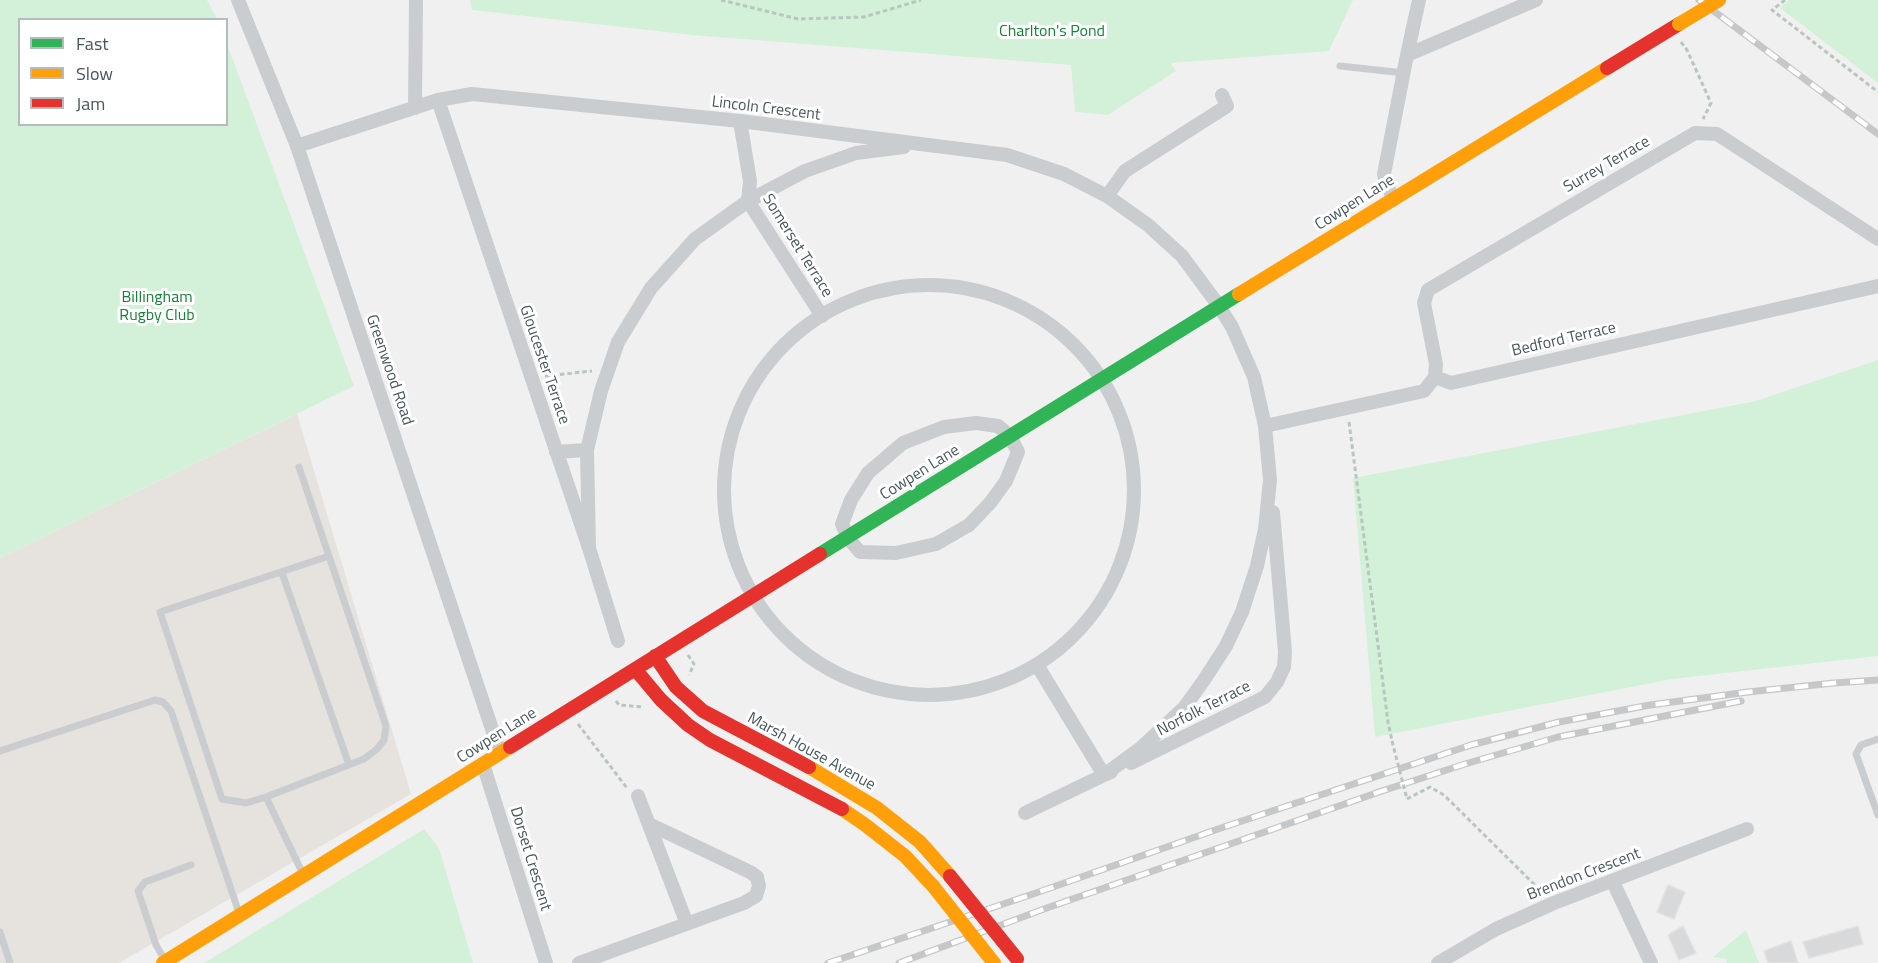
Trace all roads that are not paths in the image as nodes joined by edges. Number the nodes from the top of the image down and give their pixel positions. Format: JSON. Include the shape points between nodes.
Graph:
{"nodes":[{"id":1,"x":238,"y":0,"type":"edge"},
{"id":2,"x":416,"y":0,"type":"edge"},
{"id":3,"x":1419,"y":0,"type":"edge"},
{"id":4,"x":1536,"y":0,"type":"edge"},
{"id":5,"x":1719,"y":0,"type":"edge"},
{"id":6,"x":1407,"y":55,"type":"junction"},
{"id":7,"x":1340,"y":66,"type":"dead end"},
{"id":8,"x":1404,"y":73,"type":"junction"},
{"id":9,"x":1222,"y":95,"type":"dead end"},
{"id":10,"x":438,"y":100,"type":"junction"},
{"id":11,"x":415,"y":108,"type":"junction"},
{"id":12,"x":740,"y":121,"type":"junction"},
{"id":13,"x":924,"y":145,"type":"junction"},
{"id":14,"x":297,"y":146,"type":"junction"},
{"id":15,"x":1107,"y":196,"type":"junction"},
{"id":16,"x":1394,"y":199,"type":"junction"},
{"id":17,"x":748,"y":201,"type":"junction"},
{"id":18,"x":1878,"y":239,"type":"edge"},
{"id":19,"x":1878,"y":286,"type":"edge"},
{"id":20,"x":1219,"y":306,"type":"junction"},
{"id":21,"x":822,"y":316,"type":"junction"},
{"id":22,"x":1435,"y":377,"type":"junction"},
{"id":23,"x":1100,"y":381,"type":"junction"},
{"id":24,"x":1265,"y":426,"type":"junction"},
{"id":25,"x":1010,"y":436,"type":"junction"},
{"id":26,"x":587,"y":450,"type":"junction"},
{"id":27,"x":556,"y":452,"type":"junction"},
{"id":28,"x":299,"y":467,"type":"dead end"},
{"id":29,"x":1270,"y":480,"type":"junction"},
{"id":30,"x":848,"y":538,"type":"junction"},
{"id":31,"x":589,"y":548,"type":"junction"},
{"id":32,"x":329,"y":556,"type":"junction"},
{"id":33,"x":282,"y":573,"type":"junction"},
{"id":34,"x":753,"y":597,"type":"junction"},
{"id":35,"x":618,"y":641,"type":"dead end"},
{"id":36,"x":655,"y":656,"type":"junction"},
{"id":37,"x":1037,"y":664,"type":"junction"},
{"id":38,"x":635,"y":669,"type":"junction"},
{"id":39,"x":1878,"y":739,"type":"edge"},
{"id":40,"x":0,"y":751,"type":"edge"},
{"id":41,"x":501,"y":753,"type":"junction"},
{"id":42,"x":483,"y":764,"type":"junction"},
{"id":43,"x":349,"y":765,"type":"junction"},
{"id":44,"x":1104,"y":775,"type":"junction"},
{"id":45,"x":638,"y":796,"type":"road end"},
{"id":46,"x":266,"y":797,"type":"junction"},
{"id":47,"x":1025,"y":813,"type":"dead end"},
{"id":48,"x":1878,"y":815,"type":"edge"},
{"id":49,"x":649,"y":824,"type":"junction"},
{"id":50,"x":1747,"y":829,"type":"dead end"},
{"id":51,"x":191,"y":865,"type":"dead end"},
{"id":52,"x":304,"y":876,"type":"junction"},
{"id":53,"x":1613,"y":882,"type":"junction"},
{"id":54,"x":240,"y":916,"type":"junction"},
{"id":55,"x":687,"y":924,"type":"junction"},
{"id":56,"x":0,"y":932,"type":"edge"},
{"id":57,"x":1018,"y":961,"type":"edge"},
{"id":58,"x":164,"y":962,"type":"edge"},
{"id":59,"x":10,"y":963,"type":"edge"},
{"id":60,"x":546,"y":963,"type":"edge"},
{"id":61,"x":579,"y":963,"type":"edge"},
{"id":62,"x":994,"y":963,"type":"edge"},
{"id":63,"x":1438,"y":963,"type":"edge"},
{"id":64,"x":1651,"y":963,"type":"edge"}],
"edges":[{"from":1,"to":14,"type":"street","name":"Greenwood Road"},
{"from":2,"to":11,"type":"street"},
{"from":3,"to":6,"type":"street"},
{"from":4,"to":6,"type":"street"},
{"from":5,"to":16,"type":"street","name":"Cowpen Lane","bridge":true},
{"from":6,"to":8,"type":"street"},
{"from":7,"to":8,"type":"lane"},
{"from":8,"to":16,"type":"street","via":[[1384,174]]},
{"from":9,"to":15,"type":"street","via":[[1227,106],[1125,171]]},
{"from":10,"to":11,"type":"street","name":"Lincoln Crescent"},
{"from":10,"to":12,"type":"street","name":"Lincoln Crescent","via":[[472,94]]},
{"from":10,"to":27,"type":"street","name":"Gloucester Terrace"},
{"from":11,"to":14,"type":"street","name":"Lincoln Crescent"},
{"from":12,"to":13,"type":"street","name":"Lincoln Crescent"},
{"from":12,"to":17,"type":"street","name":"Somerset Terrace","via":[[750,181]]},
{"from":13,"to":15,"type":"street","name":"Lincoln Crescent","via":[[1007,155],[1064,174]]},
{"from":13,"to":17,"type":"street","via":[[856,153],[805,171]]},
{"from":14,"to":41,"type":"street","name":"Greenwood Road"},
{"from":15,"to":20,"type":"street","name":"Lincoln Crescent","via":[[1182,256]]},
{"from":16,"to":20,"type":"street","name":"Cowpen Lane"},
{"from":17,"to":21,"type":"street","name":"Somerset Terrace"},
{"from":17,"to":26,"type":"street","via":[[695,239],[651,288],[618,342]]},
{"from":18,"to":22,"type":"street","name":"Surrey Terrace","via":[[1717,134],[1695,133],[1428,290],[1424,303]]},
{"from":19,"to":22,"type":"street","name":"Bedford Terrace","via":[[1451,383]]},
{"from":20,"to":23,"type":"street","name":"Cowpen Lane"},
{"from":20,"to":24,"type":"street","name":"Lincoln Crescent","via":[[1254,377]]},
{"from":21,"to":23,"type":"street","via":[[853,298],[894,286],[939,284],[981,290],[1020,304],[1050,325],[1087,360]]},
{"from":21,"to":34,"type":"street","via":[[797,333],[769,362],[741,406],[728,446],[725,495],[730,540]]},
{"from":22,"to":24,"type":"street","via":[[1424,391]]},
{"from":23,"to":25,"type":"street","name":"Cowpen Lane"},
{"from":23,"to":37,"type":"street","via":[[1116,407],[1128,440],[1133,477],[1129,528],[1110,585],[1074,633]]},
{"from":24,"to":29,"type":"street","name":"Lincoln Crescent"},
{"from":25,"to":30,"type":"street","name":"Cowpen Lane"},
{"from":25,"to":30,"type":"street","name":"Cowpen Lane","via":[[998,426],[976,423],[944,427],[903,442],[868,473],[851,500],[842,524]]},
{"from":25,"to":30,"type":"street","via":[[1018,452],[1006,481],[969,525],[936,544],[896,553],[860,552]]},
{"from":26,"to":27,"type":"street"},
{"from":26,"to":31,"type":"street"},
{"from":27,"to":31,"type":"street","name":"Gloucester Terrace"},
{"from":28,"to":32,"type":"lane"},
{"from":29,"to":44,"type":"street","via":[[1257,566],[1226,646],[1184,708],[1141,748]]},
{"from":29,"to":44,"type":"street","name":"Norfolk Terrace","via":[[1285,652],[1277,682],[1265,697]]},
{"from":30,"to":34,"type":"street","name":"Cowpen Lane"},
{"from":31,"to":35,"type":"street","name":"Gloucester Terrace"},
{"from":32,"to":33,"type":"lane"},
{"from":32,"to":43,"type":"lane","via":[[386,726],[384,740],[377,749]]},
{"from":33,"to":43,"type":"lane"},
{"from":33,"to":46,"type":"lane","via":[[160,612],[222,799],[246,803]]},
{"from":34,"to":36,"type":"street","name":"Cowpen Lane"},
{"from":34,"to":37,"type":"street","via":[[782,636],[803,654],[840,675],[893,693],[925,696],[983,687]]},
{"from":36,"to":38,"type":"street","name":"Cowpen Lane"},
{"from":36,"to":57,"type":"street","name":"Marsh House Avenue","bridge":true,"via":[[676,687],[703,711],[877,808],[920,843]]},
{"from":37,"to":44,"type":"street"},
{"from":38,"to":41,"type":"street","name":"Cowpen Lane"},
{"from":38,"to":62,"type":"street","bridge":true,"via":[[660,700],[688,725],[835,805],[904,856]]},
{"from":39,"to":48,"type":"lane","via":[[1861,745],[1856,753]]},
{"from":40,"to":54,"type":"lane","via":[[155,700],[163,702],[171,711]]},
{"from":41,"to":42,"type":"street","name":"Cowpen Lane"},
{"from":42,"to":52,"type":"street","name":"Cowpen Lane"},
{"from":42,"to":60,"type":"street","name":"Dorset Crescent"},
{"from":43,"to":46,"type":"lane"},
{"from":44,"to":47,"type":"street"},
{"from":45,"to":49,"type":"street"},
{"from":46,"to":52,"type":"lane"},
{"from":49,"to":55,"type":"street"},
{"from":49,"to":55,"type":"street","via":[[757,877],[756,896]]},
{"from":50,"to":53,"type":"street","name":"Brendon Crescent"},
{"from":51,"to":58,"type":"lane","via":[[145,882],[138,891]]},
{"from":52,"to":54,"type":"street","name":"Cowpen Lane"},
{"from":53,"to":63,"type":"street","name":"Brendon Crescent","via":[[1496,929]]},
{"from":53,"to":64,"type":"street"},
{"from":54,"to":58,"type":"street","name":"Cowpen Lane"},
{"from":55,"to":61,"type":"street"},
{"from":56,"to":59,"type":"lane"}]}
